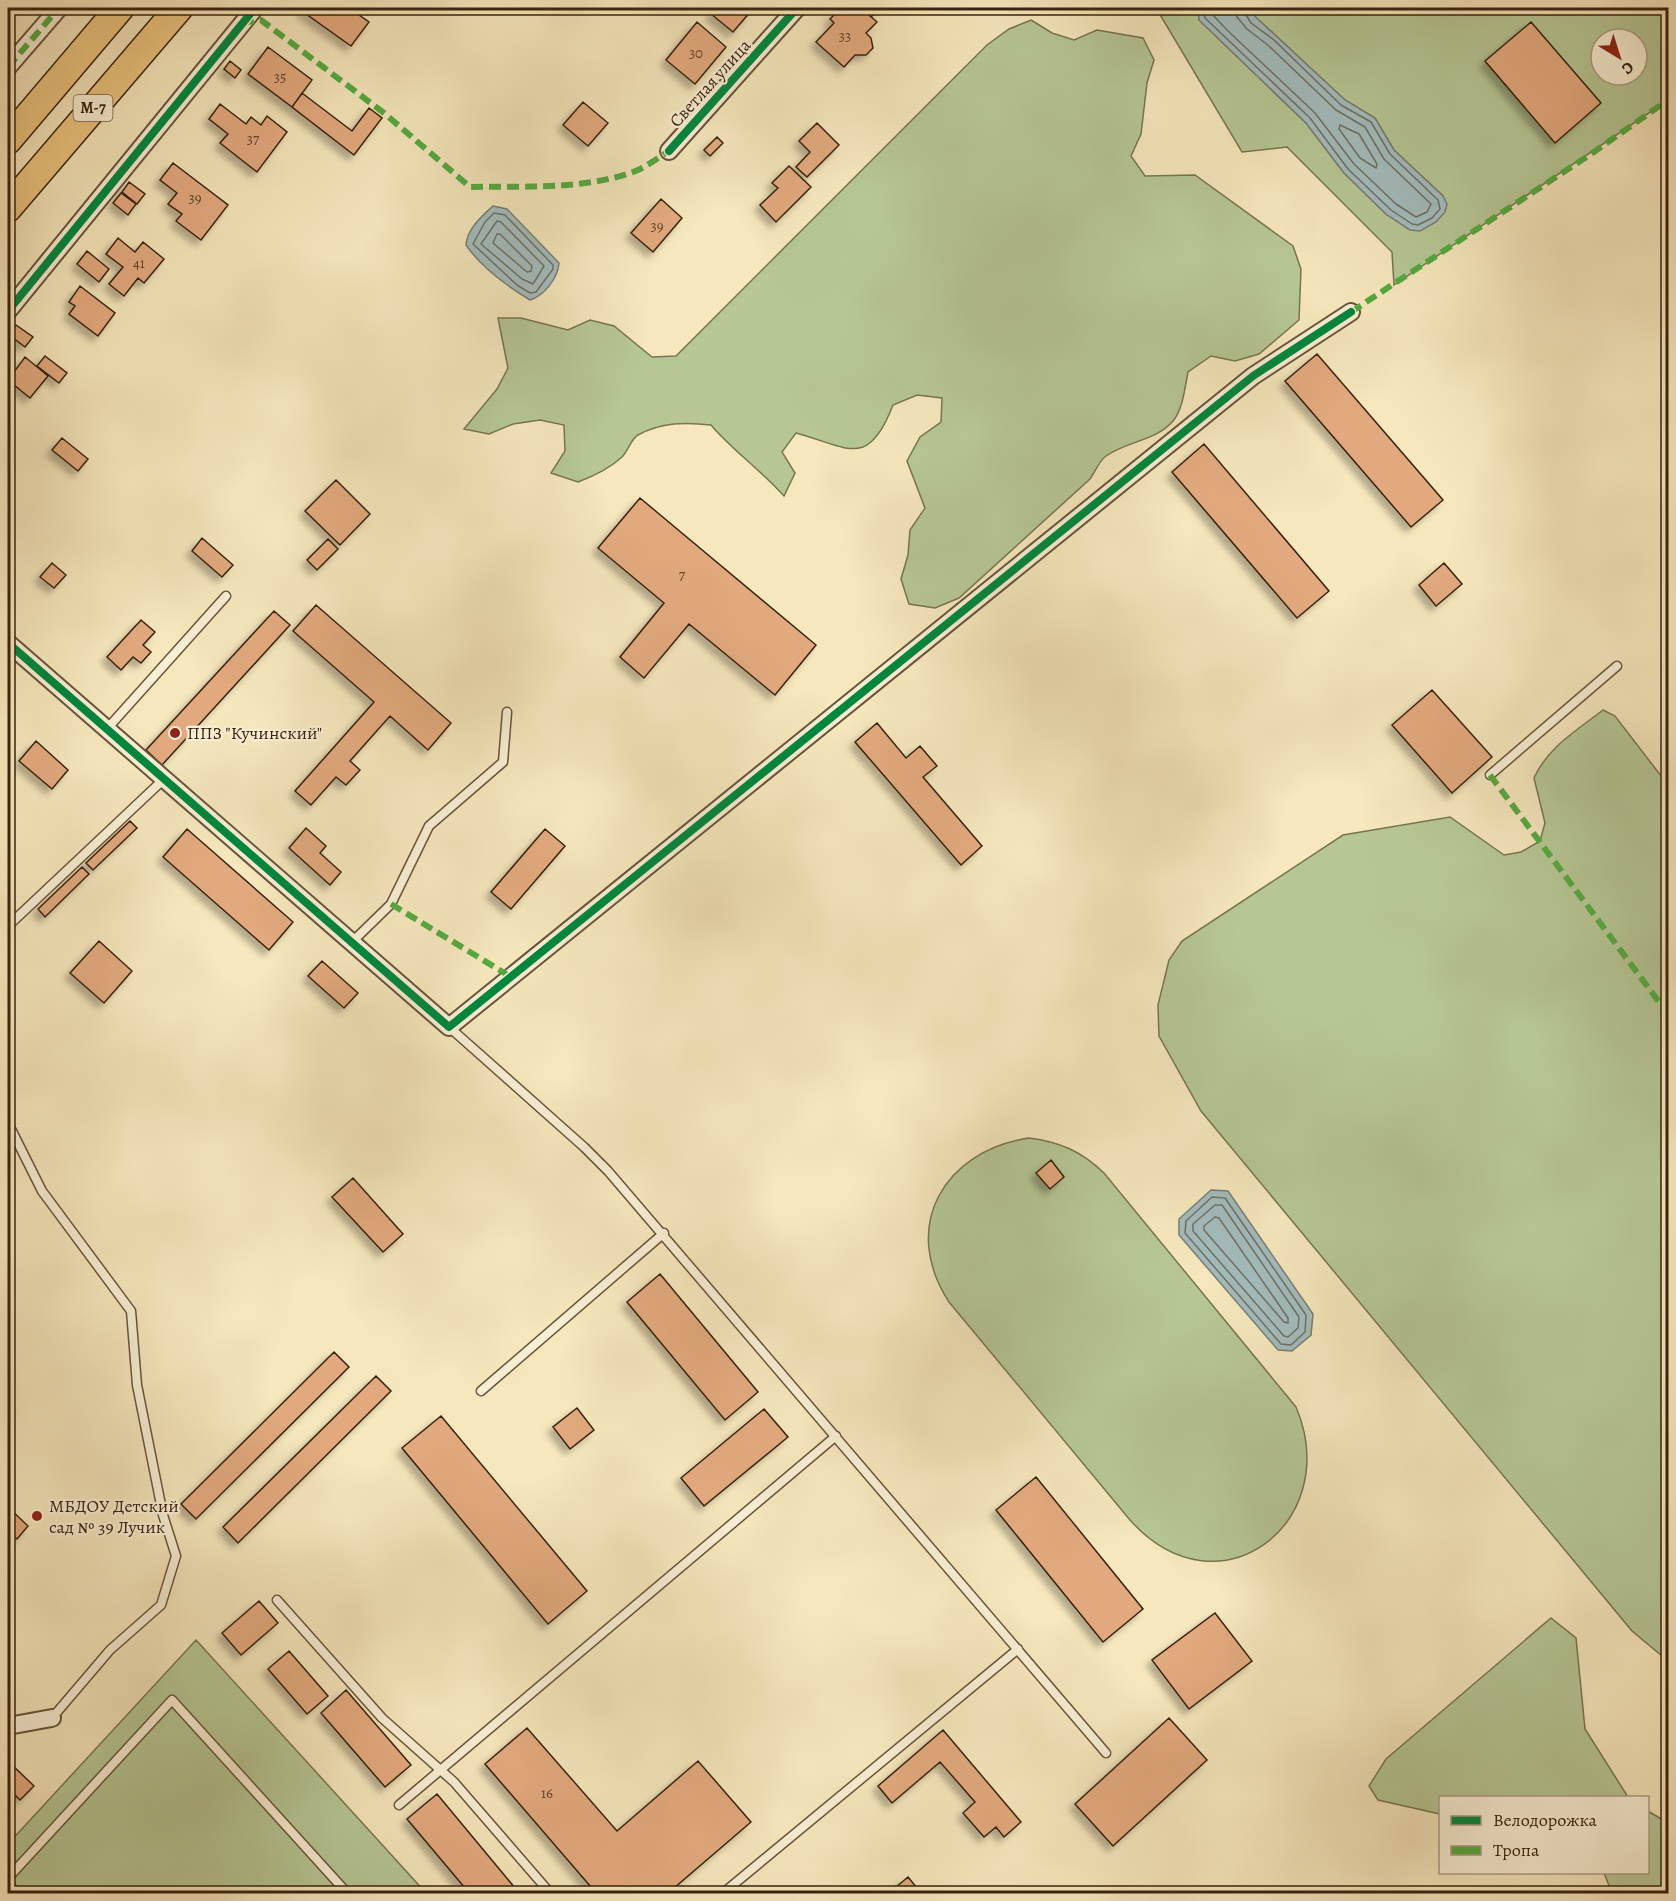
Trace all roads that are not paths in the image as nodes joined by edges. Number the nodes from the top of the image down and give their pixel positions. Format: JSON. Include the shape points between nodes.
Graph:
{"nodes":[{"id":1,"x":59,"y":8,"type":"edge"},
{"id":2,"x":120,"y":8,"type":"edge"},
{"id":3,"x":179,"y":8,"type":"edge"},
{"id":4,"x":255,"y":8,"type":"edge"},
{"id":5,"x":797,"y":8,"type":"edge"},
{"id":6,"x":8,"y":67,"type":"edge"},
{"id":7,"x":8,"y":140,"type":"edge"},
{"id":8,"x":669,"y":151,"type":"dead end"},
{"id":9,"x":8,"y":208,"type":"edge"},
{"id":10,"x":8,"y":311,"type":"edge"},
{"id":11,"x":1351,"y":312,"type":"dead end"},
{"id":12,"x":226,"y":596,"type":"dead end"},
{"id":13,"x":8,"y":643,"type":"edge"},
{"id":14,"x":1617,"y":666,"type":"dead end"},
{"id":15,"x":507,"y":712,"type":"dead end"},
{"id":16,"x":106,"y":730,"type":"junction"},
{"id":17,"x":1490,"y":776,"type":"dead end"},
{"id":18,"x":163,"y":780,"type":"junction"},
{"id":19,"x":8,"y":926,"type":"edge"},
{"id":20,"x":351,"y":943,"type":"junction"},
{"id":21,"x":449,"y":1028,"type":"junction"},
{"id":22,"x":8,"y":1123,"type":"edge"},
{"id":23,"x":664,"y":1233,"type":"junction"},
{"id":24,"x":481,"y":1391,"type":"dead end"},
{"id":25,"x":836,"y":1436,"type":"junction"},
{"id":26,"x":277,"y":1600,"type":"dead end"},
{"id":27,"x":1018,"y":1649,"type":"junction"},
{"id":28,"x":52,"y":1718,"type":"joint"},
{"id":29,"x":8,"y":1726,"type":"edge"},
{"id":30,"x":1106,"y":1753,"type":"dead end"},
{"id":31,"x":440,"y":1770,"type":"junction"},
{"id":32,"x":399,"y":1805,"type":"dead end"},
{"id":33,"x":8,"y":1878,"type":"edge"},
{"id":34,"x":8,"y":1884,"type":"edge"},
{"id":35,"x":18,"y":1893,"type":"edge"},
{"id":36,"x":348,"y":1893,"type":"edge"},
{"id":37,"x":551,"y":1893,"type":"edge"},
{"id":38,"x":722,"y":1893,"type":"edge"}],
"edges":[{"from":1,"to":6,"type":"street"},
{"from":2,"to":7,"type":"highway","number":"М-7"},
{"from":3,"to":9,"type":"highway","number":"М-7"},
{"from":4,"to":10,"type":"street"},
{"from":5,"to":8,"type":"street","name":"Светлая улица"},
{"from":11,"to":21,"type":"street","via":[[1253,376]]},
{"from":12,"to":16,"type":"lane"},
{"from":13,"to":16,"type":"street"},
{"from":14,"to":17,"type":"lane"},
{"from":15,"to":20,"type":"lane","via":[[503,762],[429,826],[391,904]]},
{"from":16,"to":18,"type":"street"},
{"from":18,"to":19,"type":"lane"},
{"from":18,"to":20,"type":"street"},
{"from":20,"to":21,"type":"street"},
{"from":21,"to":23,"type":"lane","via":[[584,1147]]},
{"from":22,"to":28,"type":"lane","via":[[42,1191],[131,1311],[137,1385],[163,1515],[176,1556],[161,1605],[110,1650]]},
{"from":23,"to":24,"type":"lane"},
{"from":23,"to":25,"type":"lane"},
{"from":25,"to":27,"type":"lane"},
{"from":25,"to":31,"type":"lane"},
{"from":26,"to":31,"type":"lane","via":[[382,1718]]},
{"from":27,"to":30,"type":"lane"},
{"from":27,"to":38,"type":"lane"},
{"from":28,"to":29,"type":"street"},
{"from":31,"to":32,"type":"lane"},
{"from":31,"to":37,"type":"lane"},
{"from":33,"to":36,"type":"lane","via":[[172,1700]]},
{"from":34,"to":35,"type":"lane"}]}
